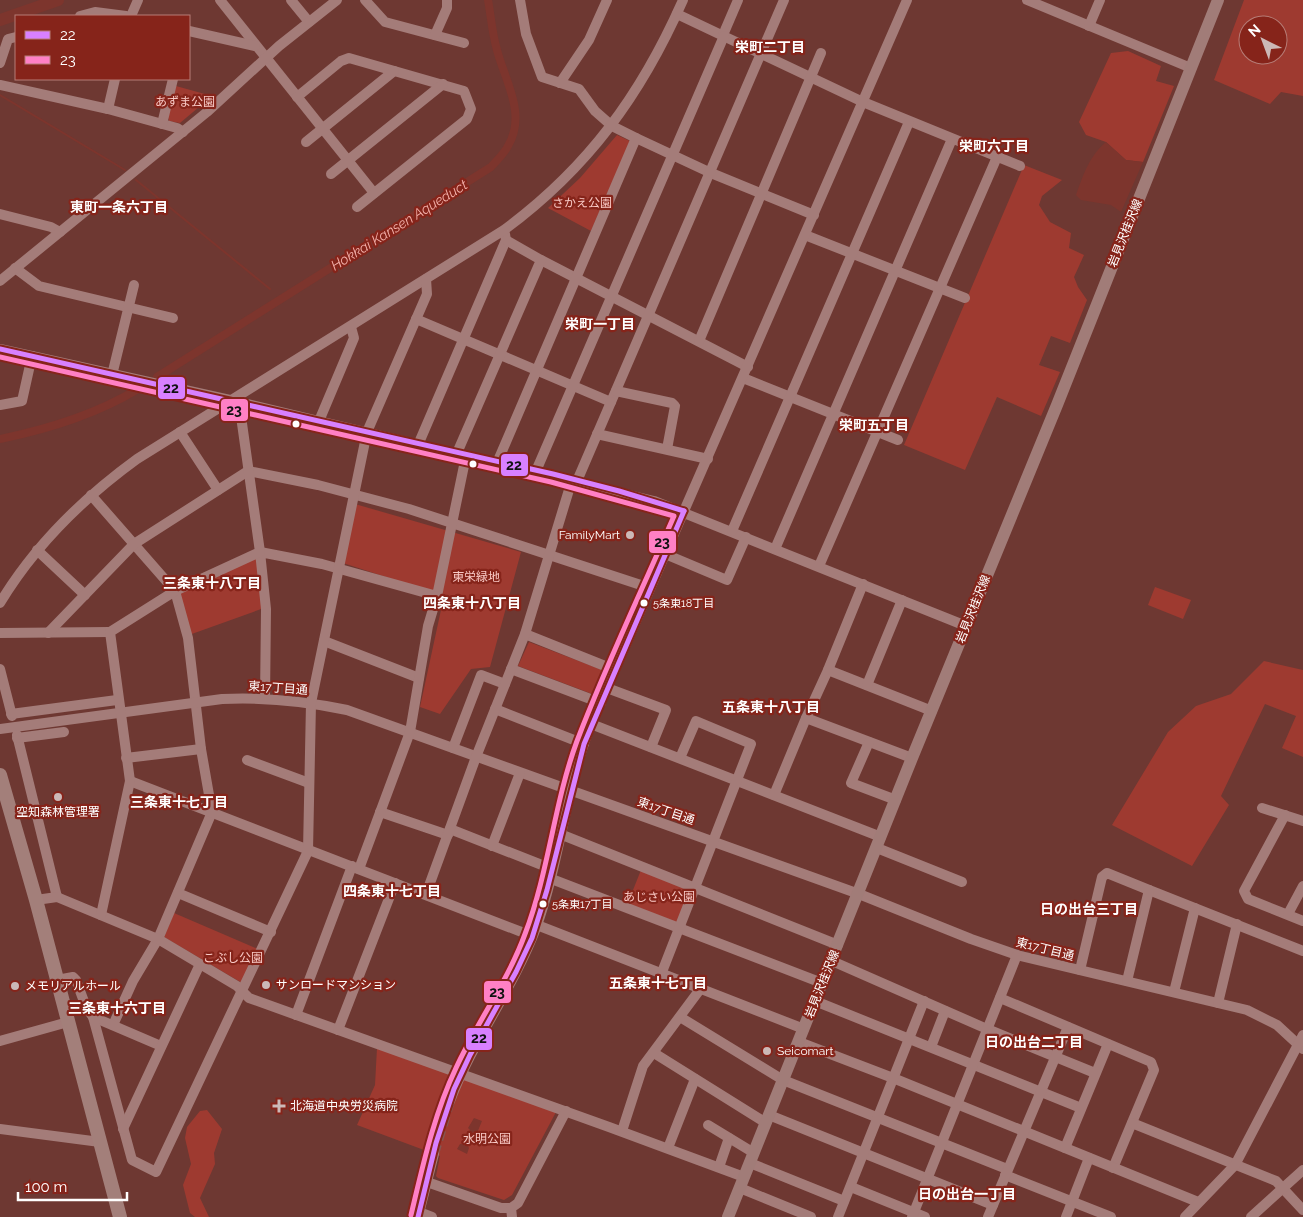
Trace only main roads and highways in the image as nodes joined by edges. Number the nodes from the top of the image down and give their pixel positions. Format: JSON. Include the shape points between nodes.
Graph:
{"nodes":[{"id":1,"x":1218,"y":0,"type":"edge"},
{"id":2,"x":0,"y":775,"type":"edge"},
{"id":3,"x":120,"y":1217,"type":"edge"},
{"id":4,"x":728,"y":1217,"type":"edge"}],
"edges":[{"from":1,"to":4,"type":"main road","name":"岩見沢桂沢線"},
{"from":2,"to":3,"type":"highway"}]}
